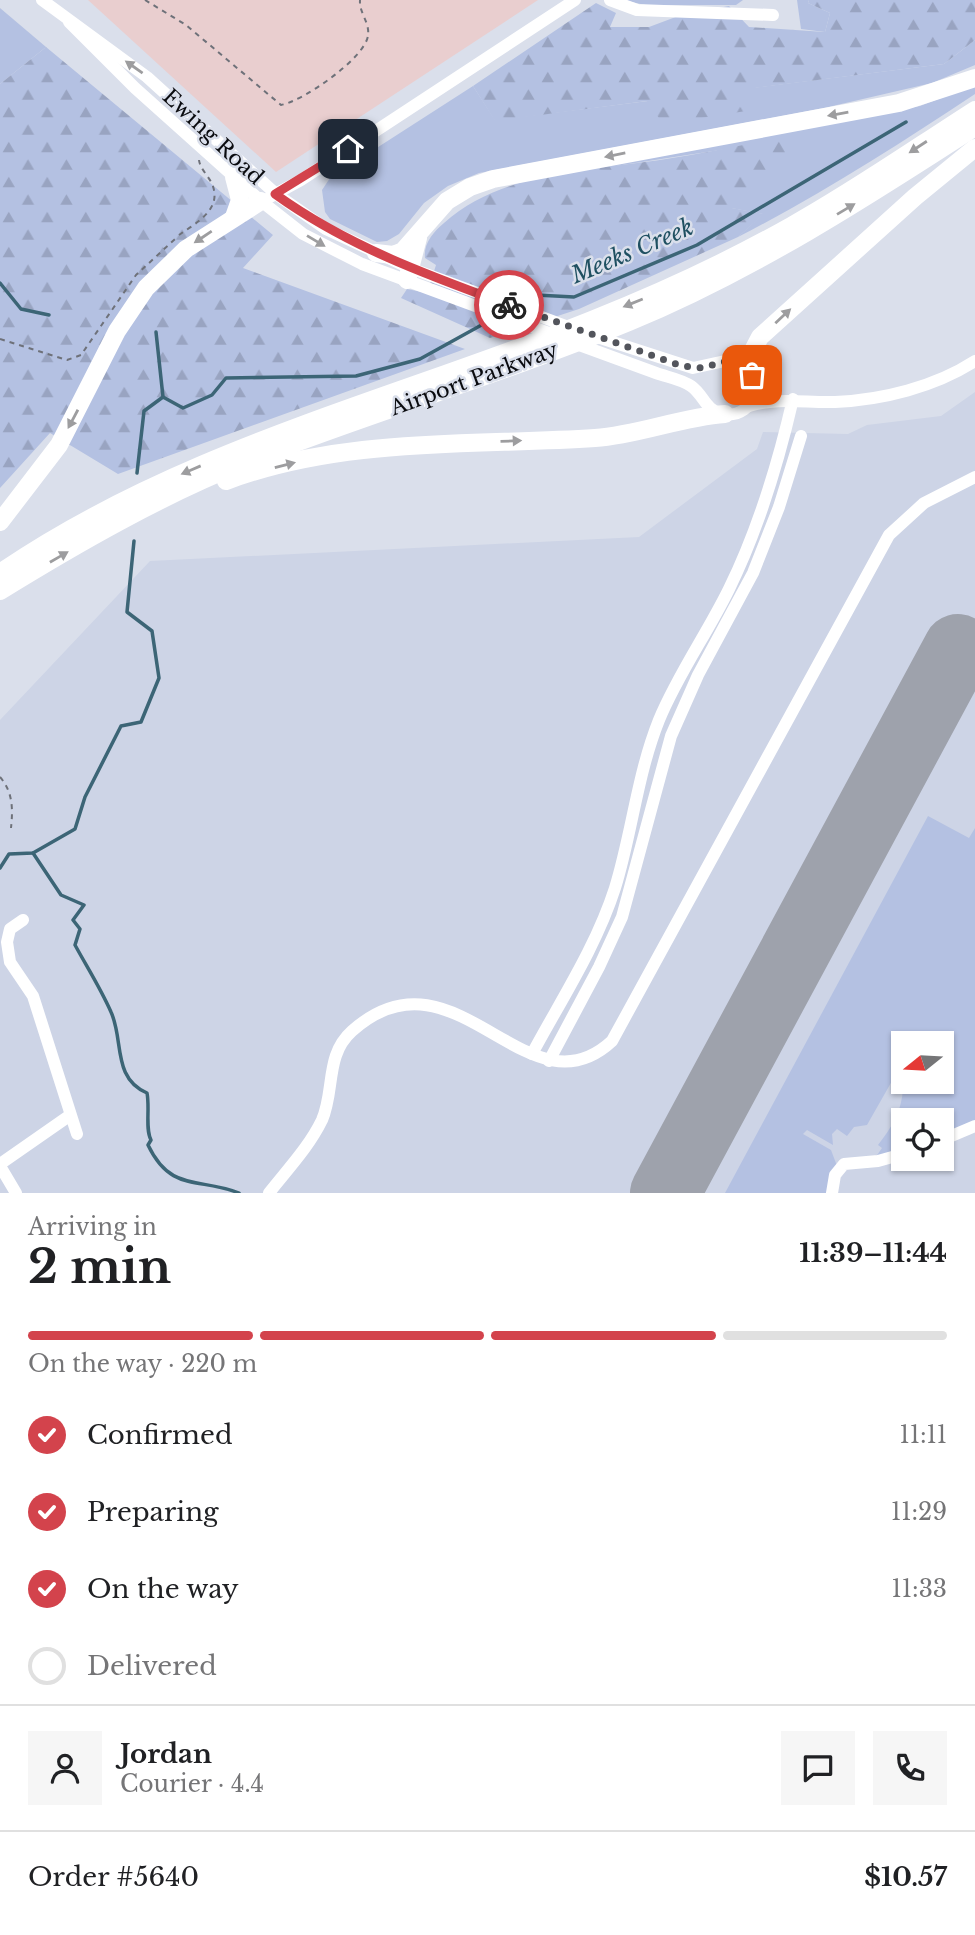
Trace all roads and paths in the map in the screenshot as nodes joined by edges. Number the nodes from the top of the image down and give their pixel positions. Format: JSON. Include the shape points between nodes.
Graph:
{"nodes":[{"id":1,"x":42,"y":0,"type":"edge"},
{"id":2,"x":145,"y":0,"type":"edge"},
{"id":3,"x":360,"y":0,"type":"edge"},
{"id":4,"x":575,"y":0,"type":"edge"},
{"id":5,"x":610,"y":0,"type":"edge"},
{"id":6,"x":773,"y":15,"type":"dead end"},
{"id":7,"x":69,"y":22,"type":"junction"},
{"id":8,"x":975,"y":78,"type":"edge"},
{"id":9,"x":975,"y":110,"type":"edge"},
{"id":10,"x":975,"y":127,"type":"edge"},
{"id":11,"x":199,"y":145,"type":"junction"},
{"id":12,"x":975,"y":148,"type":"edge"},
{"id":13,"x":234,"y":177,"type":"junction"},
{"id":14,"x":268,"y":197,"type":"junction"},
{"id":15,"x":234,"y":217,"type":"junction"},
{"id":16,"x":418,"y":238,"type":"junction"},
{"id":17,"x":376,"y":253,"type":"junction"},
{"id":18,"x":409,"y":274,"type":"junction"},
{"id":19,"x":0,"y":340,"type":"edge"},
{"id":20,"x":975,"y":361,"type":"edge"},
{"id":21,"x":647,"y":362,"type":"junction"},
{"id":22,"x":753,"y":376,"type":"junction"},
{"id":23,"x":793,"y":399,"type":"junction"},
{"id":24,"x":749,"y":406,"type":"junction"},
{"id":25,"x":725,"y":414,"type":"junction"},
{"id":26,"x":802,"y":436,"type":"dead end"},
{"id":27,"x":975,"y":477,"type":"edge"},
{"id":28,"x":128,"y":519,"type":"junction"},
{"id":29,"x":0,"y":522,"type":"edge"},
{"id":30,"x":0,"y":573,"type":"edge"},
{"id":31,"x":0,"y":591,"type":"edge"},
{"id":32,"x":0,"y":777,"type":"edge"},
{"id":33,"x":11,"y":828,"type":"dead end"},
{"id":34,"x":23,"y":920,"type":"dead end"},
{"id":35,"x":533,"y":1054,"type":"junction"},
{"id":36,"x":549,"y":1061,"type":"junction"},
{"id":37,"x":69,"y":1116,"type":"junction"},
{"id":38,"x":975,"y":1126,"type":"edge"},
{"id":39,"x":77,"y":1134,"type":"dead end"},
{"id":40,"x":954,"y":1135,"type":"edge"},
{"id":41,"x":891,"y":1157,"type":"edge"},
{"id":42,"x":0,"y":1165,"type":"edge"},
{"id":43,"x":16,"y":1193,"type":"edge"},
{"id":44,"x":269,"y":1193,"type":"edge"},
{"id":45,"x":832,"y":1193,"type":"edge"}],
"edges":[{"from":1,"to":7,"type":"street","name":"Ewing Road"},
{"from":2,"to":3,"type":"path","via":[[186,25],[281,105],[340,71],[364,49],[369,32]]},
{"from":4,"to":14,"type":"street"},
{"from":5,"to":6,"type":"street","via":[[637,10]]},
{"from":7,"to":11,"type":"street","name":"Ewing Road"},
{"from":14,"to":7,"type":"street","name":"Ewing Road","one_way":true,"via":[[147,77]]},
{"from":8,"to":16,"type":"highway","one_way":true,"via":[[899,103],[493,179],[447,201]]},
{"from":9,"to":30,"type":"highway","name":"Airport Parkway","one_way":true,"via":[[793,225],[670,288],[161,482]]},
{"from":28,"to":10,"type":"highway","name":"Airport Parkway","one_way":true,"via":[[244,463],[630,321],[796,239]]},
{"from":11,"to":13,"type":"street","name":"Ewing Road"},
{"from":11,"to":19,"type":"path","via":[[199,164],[215,196],[212,209],[136,275],[81,355],[67,359]]},
{"from":22,"to":12,"type":"highway","one_way":true,"via":[[749,358],[760,337]]},
{"from":13,"to":14,"type":"street","name":"Ewing Road"},
{"from":13,"to":15,"type":"highway","via":[[240,201]]},
{"from":14,"to":15,"type":"highway"},
{"from":14,"to":17,"type":"street","name":"Ewing Road"},
{"from":14,"to":18,"type":"street","name":"Ewing Road","one_way":true,"via":[[325,247]]},
{"from":15,"to":29,"type":"highway","one_way":true,"via":[[186,249],[141,295],[117,331],[59,445]]},
{"from":16,"to":17,"type":"highway","via":[[398,253]]},
{"from":16,"to":18,"type":"highway"},
{"from":17,"to":18,"type":"street","name":"Ewing Road"},
{"from":18,"to":21,"type":"street","name":"Ewing Road"},
{"from":20,"to":23,"type":"street","via":[[931,383],[892,394],[834,402]]},
{"from":21,"to":22,"type":"street","name":"Ewing Road","via":[[693,368],[734,359]]},
{"from":21,"to":25,"type":"street","name":"Ewing Road","via":[[687,383],[710,409]]},
{"from":22,"to":23,"type":"street","name":"Ewing Road","via":[[769,391]]},
{"from":22,"to":24,"type":"street","via":[[755,392]]},
{"from":23,"to":24,"type":"street"},
{"from":23,"to":35,"type":"street","via":[[744,556],[653,736],[606,911]]},
{"from":24,"to":25,"type":"street"},
{"from":28,"to":25,"type":"highway","one_way":true,"via":[[238,477],[330,454],[623,435]]},
{"from":26,"to":36,"type":"street","via":[[753,573],[671,736],[622,917]]},
{"from":27,"to":36,"type":"street","via":[[924,503],[889,534],[618,1035],[592,1056],[564,1063]]},
{"from":31,"to":28,"type":"highway","name":"Airport Parkway","one_way":true},
{"from":32,"to":33,"type":"path","via":[[13,807]]},
{"from":34,"to":37,"type":"street","via":[[10,929],[8,956],[33,996]]},
{"from":35,"to":36,"type":"street"},
{"from":35,"to":44,"type":"street","via":[[439,1006],[414,1004],[380,1013],[340,1044],[321,1121]]},
{"from":37,"to":39,"type":"street"},
{"from":37,"to":42,"type":"street"},
{"from":38,"to":40,"type":"street"},
{"from":41,"to":45,"type":"street","via":[[844,1164],[835,1175]]},
{"from":42,"to":43,"type":"street"}]}
